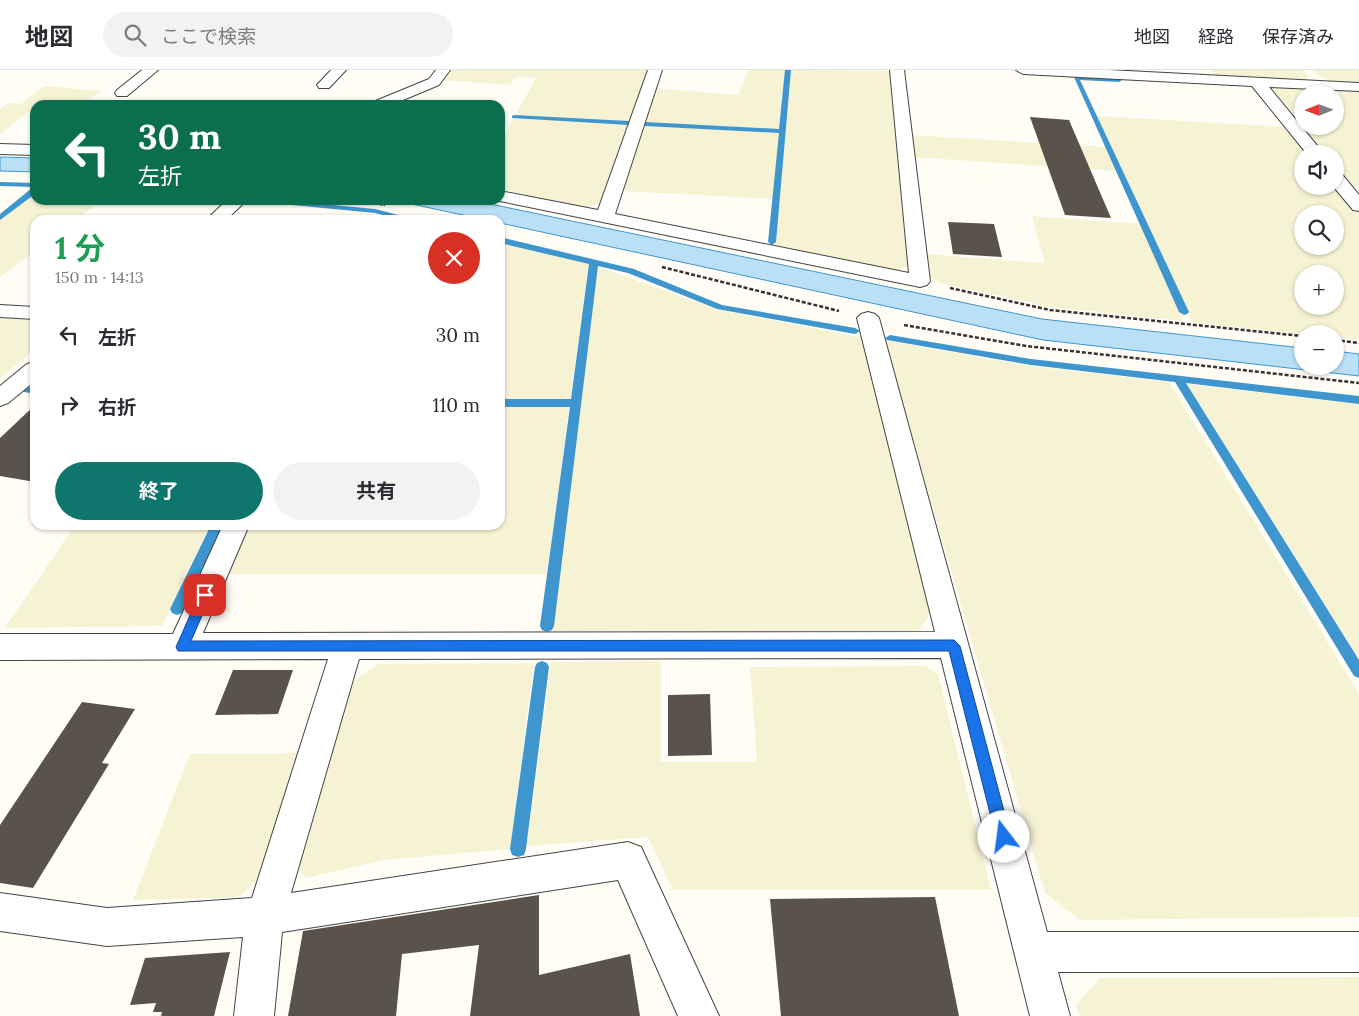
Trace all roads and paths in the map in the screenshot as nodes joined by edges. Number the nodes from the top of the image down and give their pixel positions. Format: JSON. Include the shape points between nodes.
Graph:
{"nodes":[{"id":1,"x":150,"y":70,"type":"edge"},
{"id":2,"x":339,"y":70,"type":"edge"},
{"id":3,"x":443,"y":70,"type":"edge"},
{"id":4,"x":655,"y":70,"type":"edge"},
{"id":5,"x":897,"y":70,"type":"edge"},
{"id":6,"x":1023,"y":70,"type":"edge"},
{"id":7,"x":1256,"y":82,"type":"junction"},
{"id":8,"x":324,"y":85,"type":"dead end"},
{"id":9,"x":1359,"y":87,"type":"edge"},
{"id":10,"x":122,"y":93,"type":"dead end"},
{"id":11,"x":390,"y":100,"type":"edge"},
{"id":12,"x":1308,"y":145,"type":"edge"},
{"id":13,"x":0,"y":149,"type":"edge"},
{"id":14,"x":30,"y":150,"type":"edge"},
{"id":15,"x":1344,"y":188,"type":"edge"},
{"id":16,"x":505,"y":197,"type":"edge"},
{"id":17,"x":232,"y":205,"type":"edge"},
{"id":18,"x":1359,"y":206,"type":"edge"},
{"id":19,"x":221,"y":215,"type":"edge"},
{"id":20,"x":605,"y":216,"type":"junction"},
{"id":21,"x":662,"y":267,"type":"dead end"},
{"id":22,"x":920,"y":281,"type":"junction"},
{"id":23,"x":0,"y":311,"type":"edge"},
{"id":24,"x":30,"y":313,"type":"edge"},
{"id":25,"x":868,"y":318,"type":"junction"},
{"id":26,"x":1294,"y":335,"type":"edge"},
{"id":27,"x":1344,"y":341,"type":"edge"},
{"id":28,"x":1359,"y":342,"type":"edge"},
{"id":29,"x":30,"y":373,"type":"edge"},
{"id":30,"x":1359,"y":383,"type":"edge"},
{"id":31,"x":0,"y":398,"type":"edge"},
{"id":32,"x":234,"y":530,"type":"edge"},
{"id":33,"x":348,"y":646,"type":"junction"},
{"id":34,"x":954,"y":646,"type":"junction"},
{"id":35,"x":0,"y":647,"type":"edge"},
{"id":36,"x":182,"y":647,"type":"junction"},
{"id":37,"x":0,"y":912,"type":"edge"},
{"id":38,"x":265,"y":916,"type":"junction"},
{"id":39,"x":1034,"y":952,"type":"junction"},
{"id":40,"x":1359,"y":952,"type":"edge"},
{"id":41,"x":254,"y":1016,"type":"edge"},
{"id":42,"x":699,"y":1016,"type":"edge"},
{"id":43,"x":1050,"y":1016,"type":"edge"}],
"edges":[{"from":1,"to":10,"type":"street"},
{"from":2,"to":8,"type":"street"},
{"from":3,"to":11,"type":"street","via":[[434,82]]},
{"from":4,"to":20,"type":"street"},
{"from":5,"to":22,"type":"street"},
{"from":6,"to":7,"type":"street"},
{"from":7,"to":9,"type":"street"},
{"from":7,"to":12,"type":"street"},
{"from":13,"to":14,"type":"street"},
{"from":15,"to":18,"type":"street"},
{"from":16,"to":20,"type":"street"},
{"from":17,"to":19,"type":"street"},
{"from":20,"to":22,"type":"street"},
{"from":21,"to":25,"type":"path"},
{"from":22,"to":26,"type":"path","via":[[1050,310]]},
{"from":23,"to":24,"type":"street"},
{"from":25,"to":30,"type":"path","via":[[1026,346]]},
{"from":25,"to":34,"type":"street"},
{"from":27,"to":28,"type":"path"},
{"from":29,"to":31,"type":"street"},
{"from":32,"to":36,"type":"street"},
{"from":33,"to":34,"type":"street"},
{"from":33,"to":36,"type":"street"},
{"from":33,"to":38,"type":"street"},
{"from":34,"to":39,"type":"street"},
{"from":35,"to":36,"type":"street"},
{"from":37,"to":38,"type":"street","via":[[107,927]]},
{"from":38,"to":41,"type":"street"},
{"from":38,"to":42,"type":"street","via":[[628,860]]},
{"from":39,"to":40,"type":"street"},
{"from":39,"to":43,"type":"street"}]}
